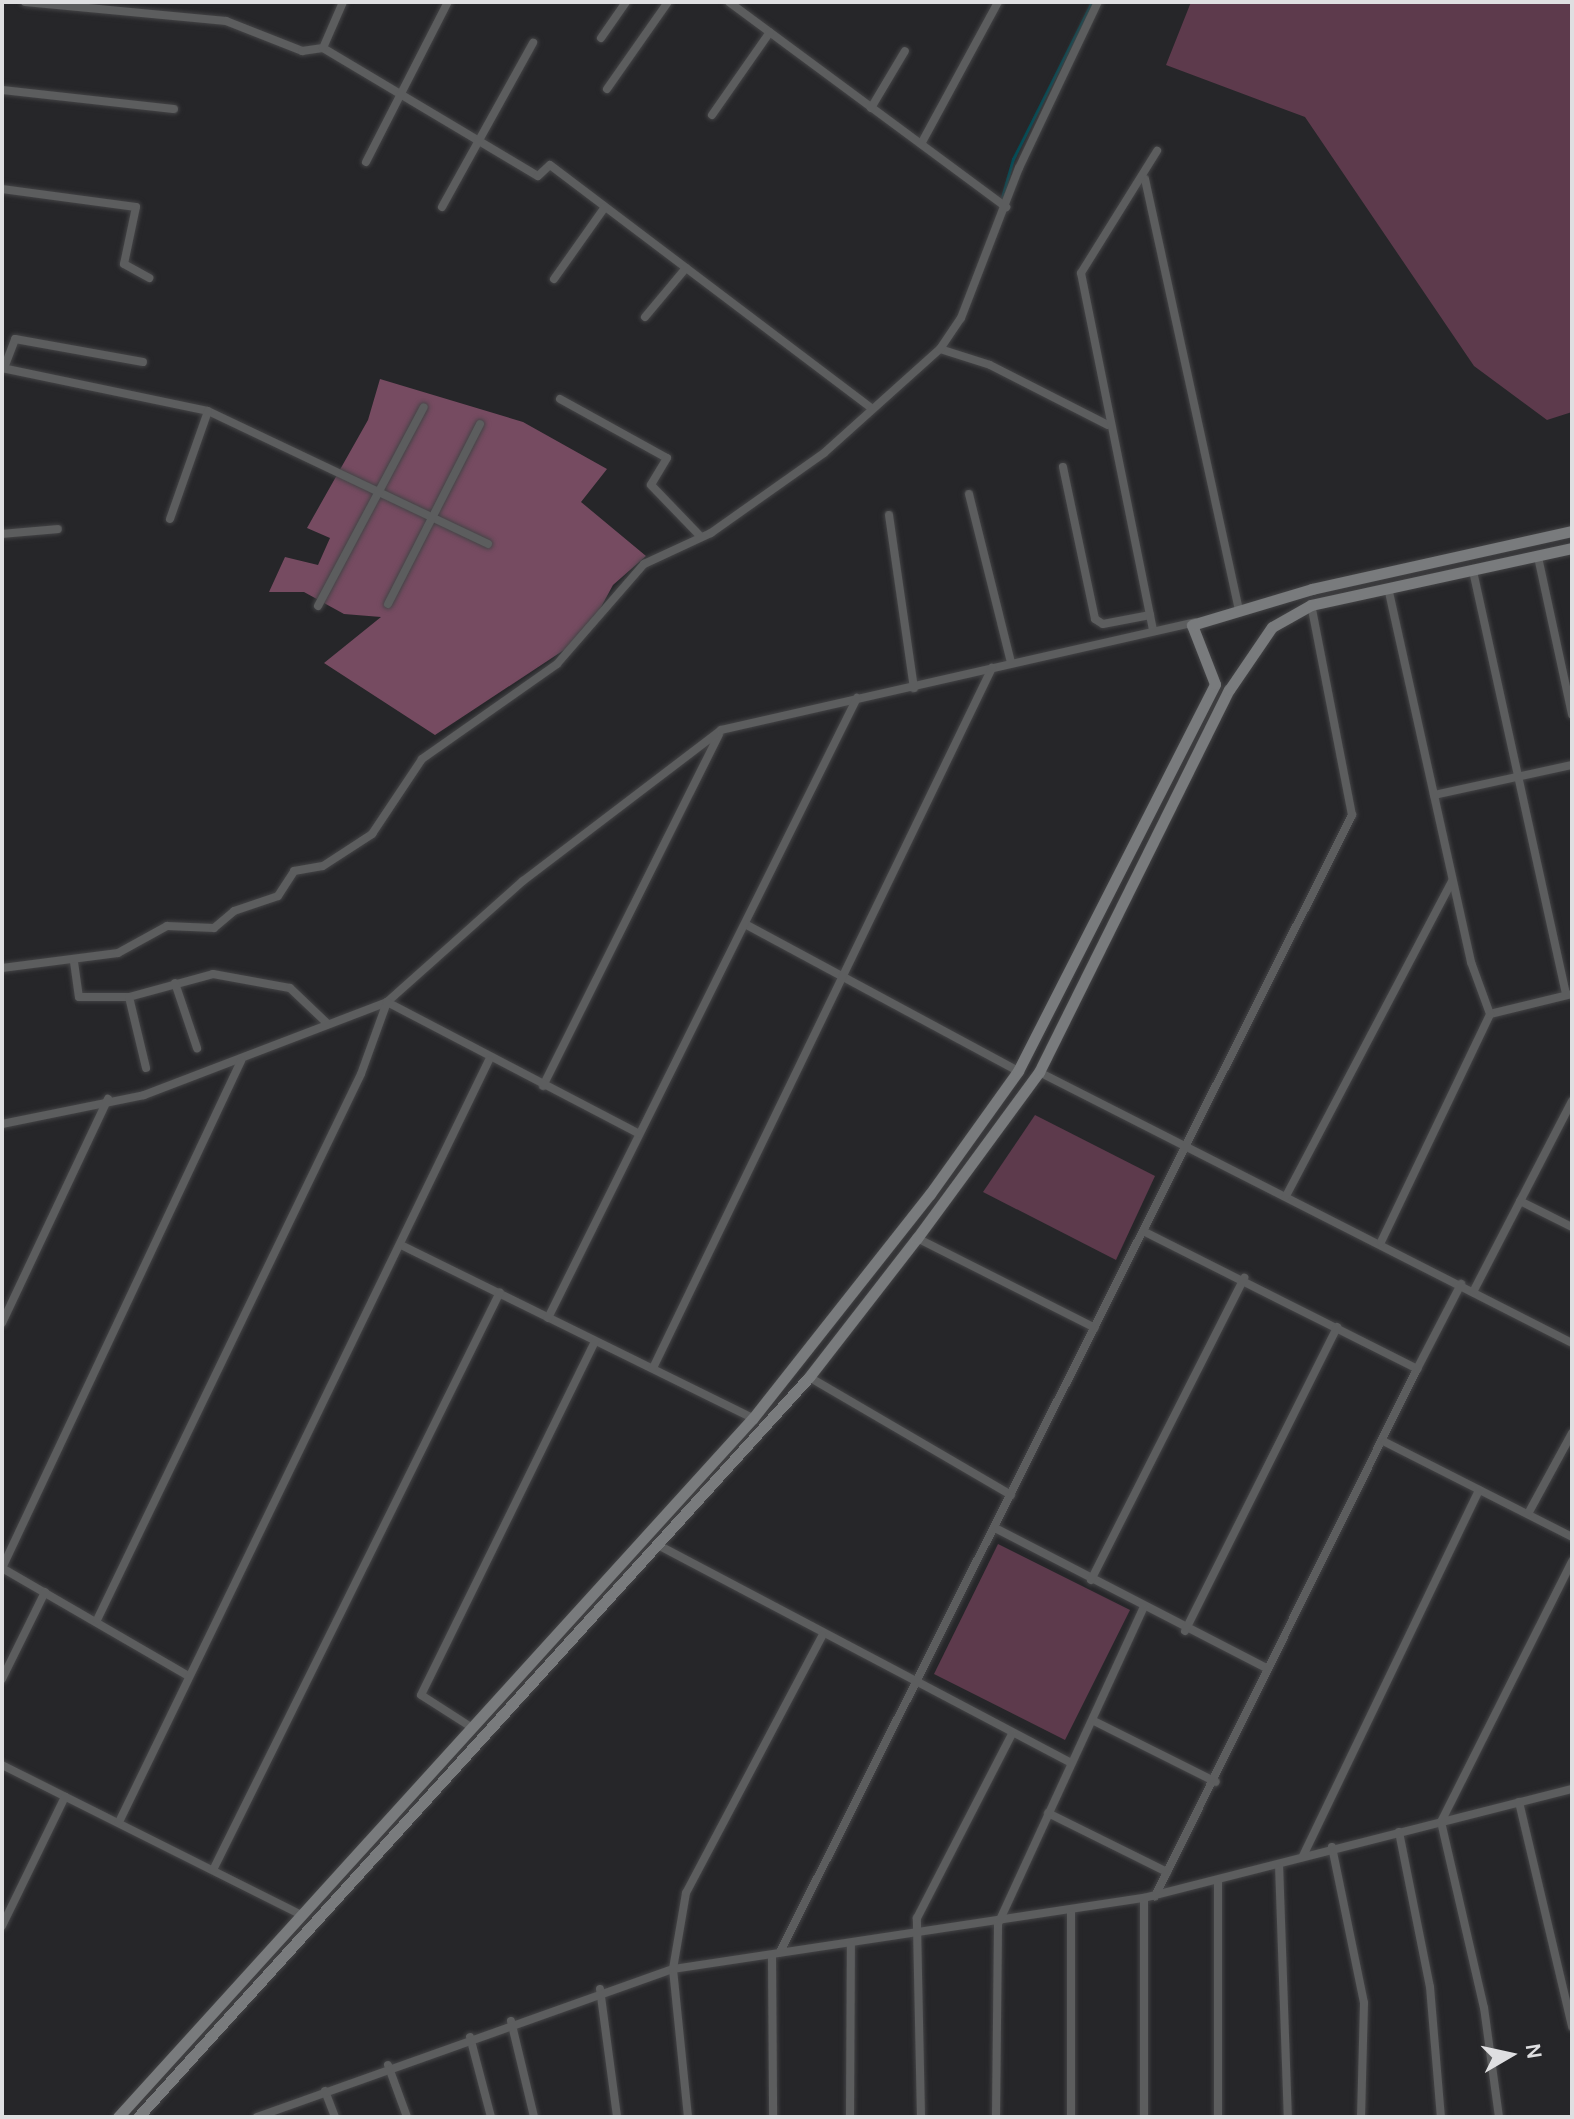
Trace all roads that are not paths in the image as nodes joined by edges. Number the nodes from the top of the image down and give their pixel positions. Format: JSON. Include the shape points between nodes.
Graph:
{"nodes":[{"id":1,"x":25,"y":2,"type":"edge"},
{"id":2,"x":343,"y":2,"type":"edge"},
{"id":3,"x":448,"y":2,"type":"edge"},
{"id":4,"x":626,"y":2,"type":"edge"},
{"id":5,"x":668,"y":2,"type":"edge"},
{"id":6,"x":729,"y":2,"type":"edge"},
{"id":7,"x":998,"y":2,"type":"edge"},
{"id":8,"x":1098,"y":2,"type":"edge"},
{"id":9,"x":770,"y":32,"type":"junction"},
{"id":10,"x":601,"y":38,"type":"dead end"},
{"id":11,"x":533,"y":43,"type":"dead end"},
{"id":12,"x":323,"y":48,"type":"junction"},
{"id":13,"x":905,"y":51,"type":"dead end"},
{"id":14,"x":607,"y":89,"type":"dead end"},
{"id":15,"x":2,"y":90,"type":"edge"},
{"id":16,"x":401,"y":94,"type":"junction"},
{"id":17,"x":871,"y":108,"type":"junction"},
{"id":18,"x":174,"y":109,"type":"dead end"},
{"id":19,"x":712,"y":115,"type":"dead end"},
{"id":20,"x":478,"y":140,"type":"junction"},
{"id":21,"x":921,"y":144,"type":"junction"},
{"id":22,"x":1157,"y":151,"type":"dead end"},
{"id":23,"x":366,"y":162,"type":"dead end"},
{"id":24,"x":1145,"y":179,"type":"junction"},
{"id":25,"x":2,"y":189,"type":"edge"},
{"id":26,"x":442,"y":207,"type":"dead end"},
{"id":27,"x":605,"y":207,"type":"junction"},
{"id":28,"x":1006,"y":207,"type":"junction"},
{"id":29,"x":686,"y":268,"type":"junction"},
{"id":30,"x":149,"y":278,"type":"dead end"},
{"id":31,"x":554,"y":279,"type":"dead end"},
{"id":32,"x":645,"y":317,"type":"dead end"},
{"id":33,"x":940,"y":349,"type":"junction"},
{"id":34,"x":143,"y":362,"type":"dead end"},
{"id":35,"x":3,"y":368,"type":"edge"},
{"id":36,"x":560,"y":399,"type":"dead end"},
{"id":37,"x":424,"y":407,"type":"dead end"},
{"id":38,"x":871,"y":408,"type":"junction"},
{"id":39,"x":208,"y":411,"type":"junction"},
{"id":40,"x":480,"y":424,"type":"dead end"},
{"id":41,"x":1108,"y":425,"type":"junction"},
{"id":42,"x":1063,"y":467,"type":"dead end"},
{"id":43,"x":379,"y":492,"type":"junction"},
{"id":44,"x":969,"y":494,"type":"dead end"},
{"id":45,"x":889,"y":515,"type":"dead end"},
{"id":46,"x":432,"y":517,"type":"junction"},
{"id":47,"x":170,"y":519,"type":"dead end"},
{"id":48,"x":58,"y":529,"type":"dead end"},
{"id":49,"x":1572,"y":531,"type":"edge"},
{"id":50,"x":2,"y":534,"type":"edge"},
{"id":51,"x":700,"y":536,"type":"junction"},
{"id":52,"x":488,"y":544,"type":"dead end"},
{"id":53,"x":1572,"y":548,"type":"edge"},
{"id":54,"x":1538,"y":557,"type":"junction"},
{"id":55,"x":1473,"y":571,"type":"junction"},
{"id":56,"x":1388,"y":588,"type":"junction"},
{"id":57,"x":388,"y":604,"type":"dead end"},
{"id":58,"x":1311,"y":605,"type":"junction"},
{"id":59,"x":318,"y":606,"type":"dead end"},
{"id":60,"x":1239,"y":611,"type":"junction"},
{"id":61,"x":1150,"y":615,"type":"junction"},
{"id":62,"x":1195,"y":621,"type":"junction"},
{"id":63,"x":1153,"y":630,"type":"junction"},
{"id":64,"x":1011,"y":663,"type":"junction"},
{"id":65,"x":992,"y":668,"type":"junction"},
{"id":66,"x":1215,"y":684,"type":"junction"},
{"id":67,"x":914,"y":688,"type":"junction"},
{"id":68,"x":1229,"y":690,"type":"junction"},
{"id":69,"x":857,"y":698,"type":"junction"},
{"id":70,"x":1572,"y":714,"type":"edge"},
{"id":71,"x":721,"y":730,"type":"junction"},
{"id":72,"x":1572,"y":765,"type":"edge"},
{"id":73,"x":1519,"y":777,"type":"junction"},
{"id":74,"x":1434,"y":795,"type":"junction"},
{"id":75,"x":1453,"y":880,"type":"junction"},
{"id":76,"x":745,"y":924,"type":"junction"},
{"id":77,"x":74,"y":962,"type":"junction"},
{"id":78,"x":2,"y":968,"type":"edge"},
{"id":79,"x":844,"y":978,"type":"junction"},
{"id":80,"x":175,"y":983,"type":"junction"},
{"id":81,"x":1569,"y":994,"type":"edge"},
{"id":82,"x":129,"y":997,"type":"junction"},
{"id":83,"x":387,"y":1002,"type":"junction"},
{"id":84,"x":1490,"y":1014,"type":"junction"},
{"id":85,"x":328,"y":1024,"type":"junction"},
{"id":86,"x":197,"y":1048,"type":"dead end"},
{"id":87,"x":489,"y":1060,"type":"junction"},
{"id":88,"x":241,"y":1061,"type":"junction"},
{"id":89,"x":146,"y":1068,"type":"dead end"},
{"id":90,"x":1018,"y":1071,"type":"junction"},
{"id":91,"x":1039,"y":1072,"type":"junction"},
{"id":92,"x":543,"y":1086,"type":"junction"},
{"id":93,"x":108,"y":1099,"type":"junction"},
{"id":94,"x":1572,"y":1101,"type":"edge"},
{"id":95,"x":1569,"y":1114,"type":"edge"},
{"id":96,"x":2,"y":1124,"type":"edge"},
{"id":97,"x":639,"y":1134,"type":"junction"},
{"id":98,"x":1188,"y":1144,"type":"junction"},
{"id":99,"x":1286,"y":1196,"type":"junction"},
{"id":100,"x":1520,"y":1201,"type":"junction"},
{"id":101,"x":1572,"y":1227,"type":"edge"},
{"id":102,"x":1145,"y":1232,"type":"junction"},
{"id":103,"x":917,"y":1238,"type":"junction"},
{"id":104,"x":1381,"y":1242,"type":"junction"},
{"id":105,"x":401,"y":1245,"type":"junction"},
{"id":106,"x":1244,"y":1278,"type":"junction"},
{"id":107,"x":1461,"y":1284,"type":"junction"},
{"id":108,"x":500,"y":1292,"type":"junction"},
{"id":109,"x":1473,"y":1292,"type":"junction"},
{"id":110,"x":548,"y":1318,"type":"junction"},
{"id":111,"x":2,"y":1323,"type":"edge"},
{"id":112,"x":1337,"y":1327,"type":"junction"},
{"id":113,"x":1095,"y":1328,"type":"junction"},
{"id":114,"x":595,"y":1341,"type":"junction"},
{"id":115,"x":1572,"y":1343,"type":"edge"},
{"id":116,"x":653,"y":1368,"type":"junction"},
{"id":117,"x":1417,"y":1369,"type":"junction"},
{"id":118,"x":809,"y":1377,"type":"junction"},
{"id":119,"x":753,"y":1418,"type":"junction"},
{"id":120,"x":1572,"y":1433,"type":"edge"},
{"id":121,"x":1385,"y":1442,"type":"junction"},
{"id":122,"x":1479,"y":1490,"type":"junction"},
{"id":123,"x":1011,"y":1495,"type":"junction"},
{"id":124,"x":1529,"y":1512,"type":"junction"},
{"id":125,"x":995,"y":1528,"type":"junction"},
{"id":126,"x":1572,"y":1537,"type":"edge"},
{"id":127,"x":658,"y":1545,"type":"junction"},
{"id":128,"x":1572,"y":1561,"type":"edge"},
{"id":129,"x":2,"y":1568,"type":"edge"},
{"id":130,"x":1091,"y":1580,"type":"junction"},
{"id":131,"x":45,"y":1592,"type":"junction"},
{"id":132,"x":1143,"y":1609,"type":"junction"},
{"id":133,"x":97,"y":1620,"type":"junction"},
{"id":134,"x":1185,"y":1631,"type":"junction"},
{"id":135,"x":822,"y":1636,"type":"junction"},
{"id":136,"x":1268,"y":1669,"type":"junction"},
{"id":137,"x":188,"y":1676,"type":"junction"},
{"id":138,"x":2,"y":1679,"type":"edge"},
{"id":139,"x":913,"y":1684,"type":"junction"},
{"id":140,"x":1094,"y":1721,"type":"junction"},
{"id":141,"x":471,"y":1727,"type":"junction"},
{"id":142,"x":1012,"y":1734,"type":"junction"},
{"id":143,"x":1070,"y":1762,"type":"junction"},
{"id":144,"x":2,"y":1765,"type":"edge"},
{"id":145,"x":1216,"y":1782,"type":"junction"},
{"id":146,"x":1572,"y":1789,"type":"edge"},
{"id":147,"x":65,"y":1797,"type":"junction"},
{"id":148,"x":1519,"y":1802,"type":"junction"},
{"id":149,"x":1048,"y":1813,"type":"junction"},
{"id":150,"x":119,"y":1822,"type":"junction"},
{"id":151,"x":1441,"y":1822,"type":"junction"},
{"id":152,"x":1399,"y":1832,"type":"junction"},
{"id":153,"x":1332,"y":1847,"type":"junction"},
{"id":154,"x":1303,"y":1856,"type":"junction"},
{"id":155,"x":1279,"y":1864,"type":"junction"},
{"id":156,"x":213,"y":1870,"type":"junction"},
{"id":157,"x":1167,"y":1872,"type":"junction"},
{"id":158,"x":1218,"y":1881,"type":"junction"},
{"id":159,"x":1155,"y":1896,"type":"junction"},
{"id":160,"x":1144,"y":1898,"type":"junction"},
{"id":161,"x":1071,"y":1910,"type":"junction"},
{"id":162,"x":301,"y":1915,"type":"junction"},
{"id":163,"x":998,"y":1924,"type":"junction"},
{"id":164,"x":2,"y":1926,"type":"edge"},
{"id":165,"x":923,"y":1936,"type":"junction"},
{"id":166,"x":851,"y":1943,"type":"junction"},
{"id":167,"x":776,"y":1954,"type":"junction"},
{"id":168,"x":673,"y":1969,"type":"junction"},
{"id":169,"x":600,"y":1989,"type":"junction"},
{"id":170,"x":511,"y":2021,"type":"junction"},
{"id":171,"x":1572,"y":2027,"type":"edge"},
{"id":172,"x":470,"y":2037,"type":"junction"},
{"id":173,"x":388,"y":2065,"type":"junction"},
{"id":174,"x":325,"y":2091,"type":"junction"},
{"id":175,"x":118,"y":2117,"type":"edge"},
{"id":176,"x":138,"y":2117,"type":"edge"},
{"id":177,"x":257,"y":2117,"type":"edge"},
{"id":178,"x":335,"y":2117,"type":"edge"},
{"id":179,"x":407,"y":2117,"type":"edge"},
{"id":180,"x":491,"y":2117,"type":"edge"},
{"id":181,"x":534,"y":2117,"type":"edge"},
{"id":182,"x":617,"y":2117,"type":"edge"},
{"id":183,"x":688,"y":2117,"type":"edge"},
{"id":184,"x":773,"y":2117,"type":"edge"},
{"id":185,"x":850,"y":2117,"type":"edge"},
{"id":186,"x":921,"y":2117,"type":"edge"},
{"id":187,"x":996,"y":2117,"type":"edge"},
{"id":188,"x":1071,"y":2117,"type":"edge"},
{"id":189,"x":1144,"y":2117,"type":"edge"},
{"id":190,"x":1218,"y":2117,"type":"edge"},
{"id":191,"x":1288,"y":2117,"type":"edge"},
{"id":192,"x":1361,"y":2117,"type":"edge"},
{"id":193,"x":1441,"y":2117,"type":"edge"},
{"id":194,"x":1499,"y":2117,"type":"edge"}],
"edges":[{"from":1,"to":12,"type":"street","via":[[226,21],[302,51]]},
{"from":2,"to":12,"type":"street"},
{"from":3,"to":16,"type":"street"},
{"from":4,"to":10,"type":"street"},
{"from":5,"to":14,"type":"street"},
{"from":6,"to":9,"type":"street"},
{"from":7,"to":21,"type":"street"},
{"from":8,"to":28,"type":"street"},
{"from":9,"to":17,"type":"street"},
{"from":9,"to":19,"type":"street"},
{"from":11,"to":20,"type":"street"},
{"from":12,"to":16,"type":"street"},
{"from":13,"to":17,"type":"street"},
{"from":15,"to":18,"type":"street"},
{"from":16,"to":20,"type":"street"},
{"from":16,"to":23,"type":"street"},
{"from":17,"to":21,"type":"street"},
{"from":20,"to":26,"type":"street"},
{"from":20,"to":27,"type":"street","via":[[538,176],[550,165]]},
{"from":21,"to":28,"type":"street"},
{"from":22,"to":24,"type":"street"},
{"from":24,"to":41,"type":"street","via":[[1081,273]]},
{"from":24,"to":60,"type":"street"},
{"from":25,"to":30,"type":"street","via":[[136,207],[124,264]]},
{"from":27,"to":29,"type":"street"},
{"from":27,"to":31,"type":"street"},
{"from":28,"to":33,"type":"street","via":[[961,318]]},
{"from":29,"to":32,"type":"street"},
{"from":29,"to":38,"type":"street"},
{"from":33,"to":38,"type":"street"},
{"from":33,"to":41,"type":"street","via":[[990,365]]},
{"from":34,"to":35,"type":"street","via":[[15,339]]},
{"from":35,"to":39,"type":"street"},
{"from":36,"to":51,"type":"street","via":[[667,458],[651,485]]},
{"from":37,"to":43,"type":"street"},
{"from":38,"to":51,"type":"street","via":[[807,467]]},
{"from":39,"to":43,"type":"street"},
{"from":39,"to":47,"type":"street"},
{"from":40,"to":46,"type":"street"},
{"from":41,"to":61,"type":"street"},
{"from":42,"to":61,"type":"street","via":[[1095,619],[1103,624]]},
{"from":43,"to":46,"type":"street"},
{"from":43,"to":59,"type":"street"},
{"from":44,"to":64,"type":"street"},
{"from":45,"to":67,"type":"street"},
{"from":46,"to":52,"type":"street"},
{"from":46,"to":57,"type":"street"},
{"from":48,"to":50,"type":"street"},
{"from":49,"to":60,"type":"main road"},
{"from":51,"to":77,"type":"street","via":[[644,564],[557,664],[422,759],[372,834],[339,857],[294,871],[278,896],[234,911],[214,928],[167,926],[118,953]]},
{"from":53,"to":54,"type":"main road"},
{"from":54,"to":55,"type":"main road"},
{"from":54,"to":70,"type":"street"},
{"from":55,"to":56,"type":"main road"},
{"from":55,"to":73,"type":"street"},
{"from":56,"to":58,"type":"main road"},
{"from":56,"to":74,"type":"street"},
{"from":58,"to":68,"type":"main road","via":[[1272,627]]},
{"from":58,"to":98,"type":"street","via":[[1352,815]]},
{"from":60,"to":62,"type":"main road"},
{"from":61,"to":63,"type":"street"},
{"from":62,"to":63,"type":"street"},
{"from":62,"to":66,"type":"main road","via":[[1191,632],[1211,661]]},
{"from":63,"to":64,"type":"street"},
{"from":64,"to":65,"type":"street"},
{"from":65,"to":67,"type":"street"},
{"from":65,"to":79,"type":"street"},
{"from":66,"to":68,"type":"main road"},
{"from":66,"to":90,"type":"main road"},
{"from":67,"to":69,"type":"street"},
{"from":68,"to":91,"type":"main road"},
{"from":69,"to":71,"type":"street"},
{"from":69,"to":76,"type":"street"},
{"from":71,"to":83,"type":"street","via":[[523,881]]},
{"from":71,"to":92,"type":"street"},
{"from":72,"to":73,"type":"street"},
{"from":73,"to":74,"type":"street"},
{"from":73,"to":81,"type":"street"},
{"from":74,"to":75,"type":"street"},
{"from":75,"to":84,"type":"street"},
{"from":75,"to":99,"type":"street"},
{"from":76,"to":79,"type":"street"},
{"from":76,"to":97,"type":"street"},
{"from":77,"to":78,"type":"street"},
{"from":77,"to":82,"type":"street","via":[[79,997]]},
{"from":79,"to":90,"type":"street"},
{"from":79,"to":116,"type":"street"},
{"from":80,"to":82,"type":"street"},
{"from":80,"to":85,"type":"street","via":[[213,974],[263,980],[290,988]]},
{"from":80,"to":86,"type":"street"},
{"from":81,"to":84,"type":"street"},
{"from":82,"to":89,"type":"street"},
{"from":83,"to":85,"type":"street"},
{"from":83,"to":87,"type":"street"},
{"from":83,"to":133,"type":"street","via":[[361,1074]]},
{"from":84,"to":104,"type":"street"},
{"from":85,"to":88,"type":"street"},
{"from":87,"to":92,"type":"street"},
{"from":87,"to":105,"type":"street"},
{"from":88,"to":93,"type":"street","via":[[144,1095]]},
{"from":88,"to":129,"type":"street"},
{"from":90,"to":119,"type":"main road"},
{"from":91,"to":98,"type":"street"},
{"from":91,"to":103,"type":"main road"},
{"from":92,"to":97,"type":"street"},
{"from":93,"to":96,"type":"street"},
{"from":93,"to":111,"type":"street"},
{"from":94,"to":95,"type":"street"},
{"from":95,"to":100,"type":"street"},
{"from":97,"to":110,"type":"street"},
{"from":98,"to":99,"type":"street"},
{"from":98,"to":102,"type":"street"},
{"from":99,"to":104,"type":"street"},
{"from":100,"to":101,"type":"street"},
{"from":100,"to":109,"type":"street"},
{"from":102,"to":106,"type":"street"},
{"from":102,"to":113,"type":"street"},
{"from":103,"to":113,"type":"street"},
{"from":103,"to":118,"type":"main road"},
{"from":104,"to":107,"type":"street"},
{"from":105,"to":108,"type":"street"},
{"from":105,"to":137,"type":"street"},
{"from":106,"to":112,"type":"street"},
{"from":106,"to":130,"type":"street"},
{"from":107,"to":109,"type":"street"},
{"from":107,"to":117,"type":"street"},
{"from":108,"to":110,"type":"street"},
{"from":108,"to":156,"type":"street"},
{"from":109,"to":115,"type":"street"},
{"from":110,"to":114,"type":"street"},
{"from":112,"to":117,"type":"street"},
{"from":112,"to":134,"type":"street"},
{"from":113,"to":123,"type":"street"},
{"from":114,"to":116,"type":"street"},
{"from":114,"to":141,"type":"street","via":[[421,1695]]},
{"from":116,"to":119,"type":"street"},
{"from":117,"to":121,"type":"street"},
{"from":118,"to":123,"type":"street"},
{"from":118,"to":127,"type":"main road"},
{"from":119,"to":141,"type":"main road"},
{"from":120,"to":124,"type":"street"},
{"from":121,"to":122,"type":"street"},
{"from":121,"to":136,"type":"street"},
{"from":122,"to":124,"type":"street"},
{"from":122,"to":154,"type":"street"},
{"from":123,"to":125,"type":"street"},
{"from":124,"to":126,"type":"street"},
{"from":125,"to":130,"type":"street"},
{"from":125,"to":139,"type":"street"},
{"from":127,"to":135,"type":"street"},
{"from":127,"to":176,"type":"main road"},
{"from":128,"to":151,"type":"street"},
{"from":129,"to":131,"type":"street"},
{"from":130,"to":132,"type":"street"},
{"from":131,"to":133,"type":"street"},
{"from":131,"to":138,"type":"street"},
{"from":132,"to":134,"type":"street"},
{"from":132,"to":140,"type":"street"},
{"from":133,"to":137,"type":"street"},
{"from":134,"to":136,"type":"street"},
{"from":135,"to":139,"type":"street"},
{"from":135,"to":168,"type":"street","via":[[686,1893]]},
{"from":136,"to":145,"type":"street"},
{"from":137,"to":150,"type":"street"},
{"from":139,"to":142,"type":"street"},
{"from":139,"to":167,"type":"street"},
{"from":140,"to":143,"type":"street"},
{"from":140,"to":145,"type":"street"},
{"from":141,"to":162,"type":"main road"},
{"from":142,"to":143,"type":"street"},
{"from":142,"to":165,"type":"street","via":[[917,1918]]},
{"from":143,"to":149,"type":"street"},
{"from":144,"to":147,"type":"street"},
{"from":145,"to":157,"type":"street"},
{"from":146,"to":148,"type":"street"},
{"from":147,"to":150,"type":"street"},
{"from":147,"to":164,"type":"street"},
{"from":148,"to":151,"type":"street"},
{"from":148,"to":171,"type":"street"},
{"from":149,"to":157,"type":"street"},
{"from":149,"to":163,"type":"street"},
{"from":150,"to":156,"type":"street"},
{"from":151,"to":152,"type":"street"},
{"from":151,"to":194,"type":"street","via":[[1484,2008]]},
{"from":152,"to":153,"type":"street"},
{"from":152,"to":193,"type":"street","via":[[1430,1987]]},
{"from":153,"to":154,"type":"street"},
{"from":153,"to":192,"type":"street","via":[[1364,2003]]},
{"from":154,"to":155,"type":"street"},
{"from":155,"to":158,"type":"street"},
{"from":155,"to":191,"type":"street"},
{"from":156,"to":162,"type":"street"},
{"from":157,"to":159,"type":"street"},
{"from":158,"to":159,"type":"street"},
{"from":158,"to":190,"type":"street"},
{"from":159,"to":160,"type":"street"},
{"from":160,"to":161,"type":"street"},
{"from":160,"to":189,"type":"street"},
{"from":161,"to":163,"type":"street"},
{"from":161,"to":188,"type":"street"},
{"from":162,"to":175,"type":"main road"},
{"from":163,"to":165,"type":"street"},
{"from":163,"to":187,"type":"street"},
{"from":165,"to":166,"type":"street"},
{"from":165,"to":186,"type":"street"},
{"from":166,"to":167,"type":"street"},
{"from":166,"to":185,"type":"street"},
{"from":167,"to":168,"type":"street"},
{"from":167,"to":184,"type":"street"},
{"from":168,"to":169,"type":"street"},
{"from":168,"to":183,"type":"street"},
{"from":169,"to":170,"type":"street"},
{"from":169,"to":182,"type":"street"},
{"from":170,"to":172,"type":"street"},
{"from":170,"to":181,"type":"street"},
{"from":172,"to":173,"type":"street"},
{"from":172,"to":180,"type":"street"},
{"from":173,"to":174,"type":"street"},
{"from":173,"to":179,"type":"street"},
{"from":174,"to":177,"type":"street"},
{"from":174,"to":178,"type":"street"}]}
